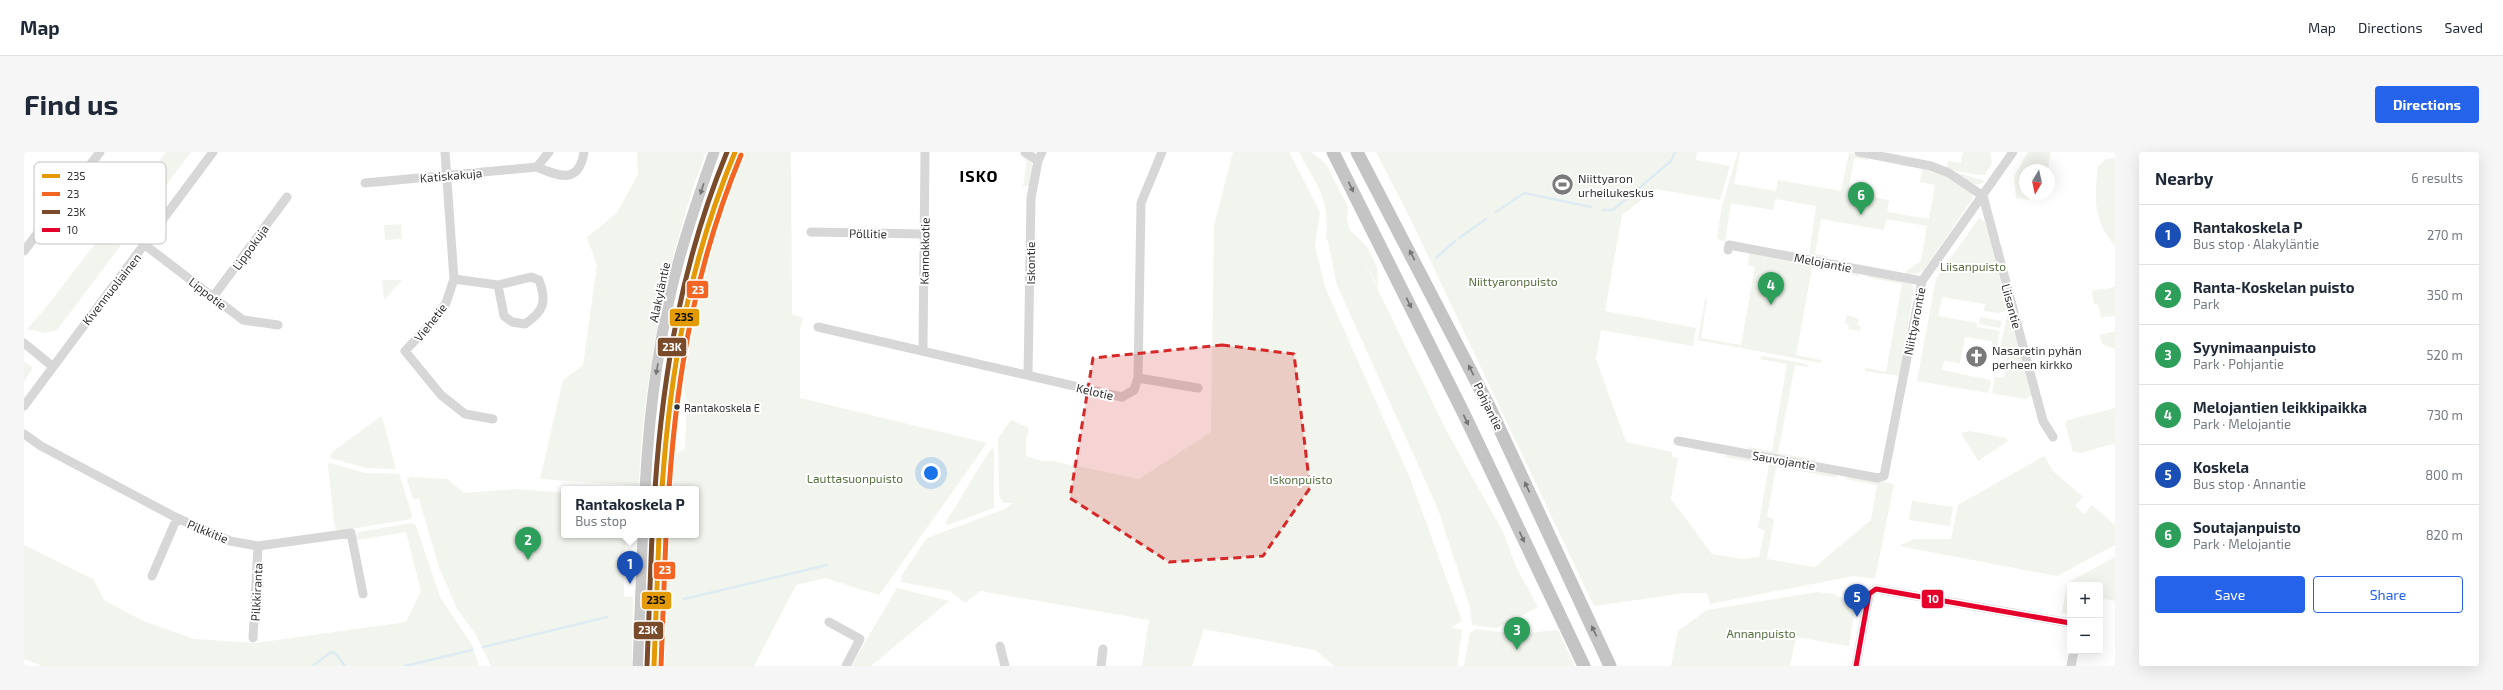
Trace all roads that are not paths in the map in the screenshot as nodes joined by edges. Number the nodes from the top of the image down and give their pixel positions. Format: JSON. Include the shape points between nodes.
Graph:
{"nodes":[{"id":1,"x":100,"y":152,"type":"edge"},
{"id":2,"x":213,"y":152,"type":"edge"},
{"id":3,"x":445,"y":152,"type":"edge"},
{"id":4,"x":549,"y":152,"type":"edge"},
{"id":5,"x":584,"y":152,"type":"edge"},
{"id":6,"x":714,"y":152,"type":"edge"},
{"id":7,"x":735,"y":152,"type":"edge"},
{"id":8,"x":925,"y":152,"type":"edge"},
{"id":9,"x":1025,"y":152,"type":"edge"},
{"id":10,"x":1042,"y":152,"type":"edge"},
{"id":11,"x":1162,"y":152,"type":"edge"},
{"id":12,"x":1333,"y":152,"type":"edge"},
{"id":13,"x":1357,"y":152,"type":"edge"},
{"id":14,"x":1859,"y":152,"type":"edge"},
{"id":15,"x":2013,"y":152,"type":"edge"},
{"id":16,"x":1038,"y":161,"type":"junction"},
{"id":17,"x":92,"y":162,"type":"edge"},
{"id":18,"x":537,"y":167,"type":"junction"},
{"id":19,"x":447,"y":176,"type":"junction"},
{"id":20,"x":365,"y":183,"type":"dead end"},
{"id":21,"x":1983,"y":196,"type":"junction"},
{"id":22,"x":287,"y":197,"type":"dead end"},
{"id":23,"x":166,"y":216,"type":"edge"},
{"id":24,"x":812,"y":232,"type":"dead end"},
{"id":25,"x":924,"y":234,"type":"junction"},
{"id":26,"x":34,"y":239,"type":"edge"},
{"id":27,"x":145,"y":245,"type":"joint"},
{"id":28,"x":1728,"y":250,"type":"dead end"},
{"id":29,"x":24,"y":252,"type":"edge"},
{"id":30,"x":454,"y":279,"type":"junction"},
{"id":31,"x":1922,"y":281,"type":"junction"},
{"id":32,"x":498,"y":285,"type":"junction"},
{"id":33,"x":214,"y":297,"type":"junction"},
{"id":34,"x":278,"y":325,"type":"dead end"},
{"id":35,"x":818,"y":327,"type":"dead end"},
{"id":36,"x":24,"y":343,"type":"edge"},
{"id":37,"x":923,"y":350,"type":"junction"},
{"id":38,"x":52,"y":366,"type":"junction"},
{"id":39,"x":1028,"y":375,"type":"junction"},
{"id":40,"x":1138,"y":378,"type":"junction"},
{"id":41,"x":1198,"y":388,"type":"dead end"},
{"id":42,"x":24,"y":406,"type":"edge"},
{"id":43,"x":493,"y":419,"type":"dead end"},
{"id":44,"x":24,"y":434,"type":"edge"},
{"id":45,"x":2053,"y":437,"type":"dead end"},
{"id":46,"x":1678,"y":441,"type":"dead end"},
{"id":47,"x":1886,"y":470,"type":"joint"},
{"id":48,"x":645,"y":486,"type":"edge"},
{"id":49,"x":662,"y":486,"type":"edge"},
{"id":50,"x":177,"y":518,"type":"junction"},
{"id":51,"x":643,"y":538,"type":"edge"},
{"id":52,"x":659,"y":538,"type":"edge"},
{"id":53,"x":258,"y":546,"type":"junction"},
{"id":54,"x":152,"y":576,"type":"dead end"},
{"id":55,"x":363,"y":594,"type":"dead end"},
{"id":56,"x":830,"y":622,"type":"dead end"},
{"id":57,"x":2067,"y":622,"type":"edge"},
{"id":58,"x":253,"y":638,"type":"dead end"},
{"id":59,"x":1000,"y":646,"type":"dead end"},
{"id":60,"x":1103,"y":648,"type":"dead end"},
{"id":61,"x":2073,"y":654,"type":"edge"},
{"id":62,"x":638,"y":666,"type":"edge"},
{"id":63,"x":654,"y":666,"type":"edge"},
{"id":64,"x":846,"y":666,"type":"edge"},
{"id":65,"x":1005,"y":666,"type":"edge"},
{"id":66,"x":1101,"y":666,"type":"edge"},
{"id":67,"x":1584,"y":666,"type":"edge"},
{"id":68,"x":1610,"y":666,"type":"edge"},
{"id":69,"x":1856,"y":666,"type":"edge"},
{"id":70,"x":2071,"y":666,"type":"edge"}],
"edges":[{"from":1,"to":17,"type":"street"},
{"from":2,"to":23,"type":"street","name":"Kivennuoliainen"},
{"from":3,"to":19,"type":"street","name":"Viehetie"},
{"from":4,"to":18,"type":"street"},
{"from":5,"to":18,"type":"street","name":"Katiskakuja","via":[[578,171],[570,175],[552,173]]},
{"from":6,"to":48,"type":"main road","name":"Alakyläntie","one_way":true,"via":[[680,256],[666,320],[655,378]]},
{"from":7,"to":49,"type":"main road","via":[[720,184],[696,260],[685,310],[671,380]]},
{"from":8,"to":25,"type":"street","name":"Kannokkotie"},
{"from":9,"to":16,"type":"street"},
{"from":10,"to":16,"type":"street","name":"Iskontie"},
{"from":11,"to":40,"type":"street","via":[[1141,203]]},
{"from":12,"to":67,"type":"highway","one_way":true,"via":[[1465,416]]},
{"from":68,"to":13,"type":"highway","name":"Pohjantie","one_way":true,"via":[[1489,406]]},
{"from":14,"to":21,"type":"street","via":[[1931,166],[1949,173]]},
{"from":15,"to":21,"type":"street","name":"Niittyarontie"},
{"from":16,"to":39,"type":"street","name":"Iskontie","via":[[1031,198]]},
{"from":18,"to":19,"type":"street","name":"Katiskakuja"},
{"from":19,"to":20,"type":"street","name":"Katiskakuja"},
{"from":19,"to":30,"type":"street","name":"Viehetie"},
{"from":21,"to":31,"type":"street","name":"Niittyarontie"},
{"from":21,"to":45,"type":"street","name":"Liisantie","via":[[2042,421]]},
{"from":22,"to":33,"type":"street","name":"Lippokuja"},
{"from":24,"to":25,"type":"street","name":"Pöllitie"},
{"from":25,"to":37,"type":"street","name":"Kannokkotie"},
{"from":26,"to":29,"type":"street"},
{"from":27,"to":33,"type":"street","name":"Lippotie"},
{"from":27,"to":38,"type":"street","name":"Kivennuoliainen"},
{"from":28,"to":31,"type":"street","name":"Melojantie","via":[[1729,245]]},
{"from":30,"to":32,"type":"street"},
{"from":30,"to":43,"type":"street","name":"Viehetie","via":[[446,303],[436,318],[405,351],[441,395],[465,414]]},
{"from":31,"to":47,"type":"street","name":"Niittyarontie"},
{"from":32,"to":32,"type":"street","via":[[504,316],[512,322],[525,324],[538,315],[544,303],[539,280],[531,277]]},
{"from":33,"to":34,"type":"street","name":"Lippotie","via":[[243,320]]},
{"from":35,"to":37,"type":"street","name":"Kelotie"},
{"from":36,"to":38,"type":"street"},
{"from":37,"to":39,"type":"street","name":"Kelotie"},
{"from":38,"to":42,"type":"street","name":"Kivennuoliainen"},
{"from":39,"to":40,"type":"street","name":"Kelotie","via":[[1122,397],[1134,390]]},
{"from":40,"to":41,"type":"street"},
{"from":44,"to":50,"type":"street","name":"Pilkkitie","via":[[92,474]]},
{"from":46,"to":47,"type":"street","name":"Sauvojantie","via":[[1878,478],[1884,476]]},
{"from":50,"to":53,"type":"street","name":"Pilkkitie","via":[[214,536]]},
{"from":50,"to":54,"type":"street"},
{"from":51,"to":62,"type":"main road"},
{"from":52,"to":63,"type":"main road"},
{"from":53,"to":55,"type":"street","name":"Pilkkitie","via":[[351,533]]},
{"from":53,"to":58,"type":"street","name":"Pilkkiranta"},
{"from":56,"to":64,"type":"street","via":[[860,639]]},
{"from":57,"to":69,"type":"street","via":[[1876,589],[1868,594]]},
{"from":59,"to":65,"type":"street"},
{"from":60,"to":66,"type":"street"},
{"from":61,"to":70,"type":"street"}]}
